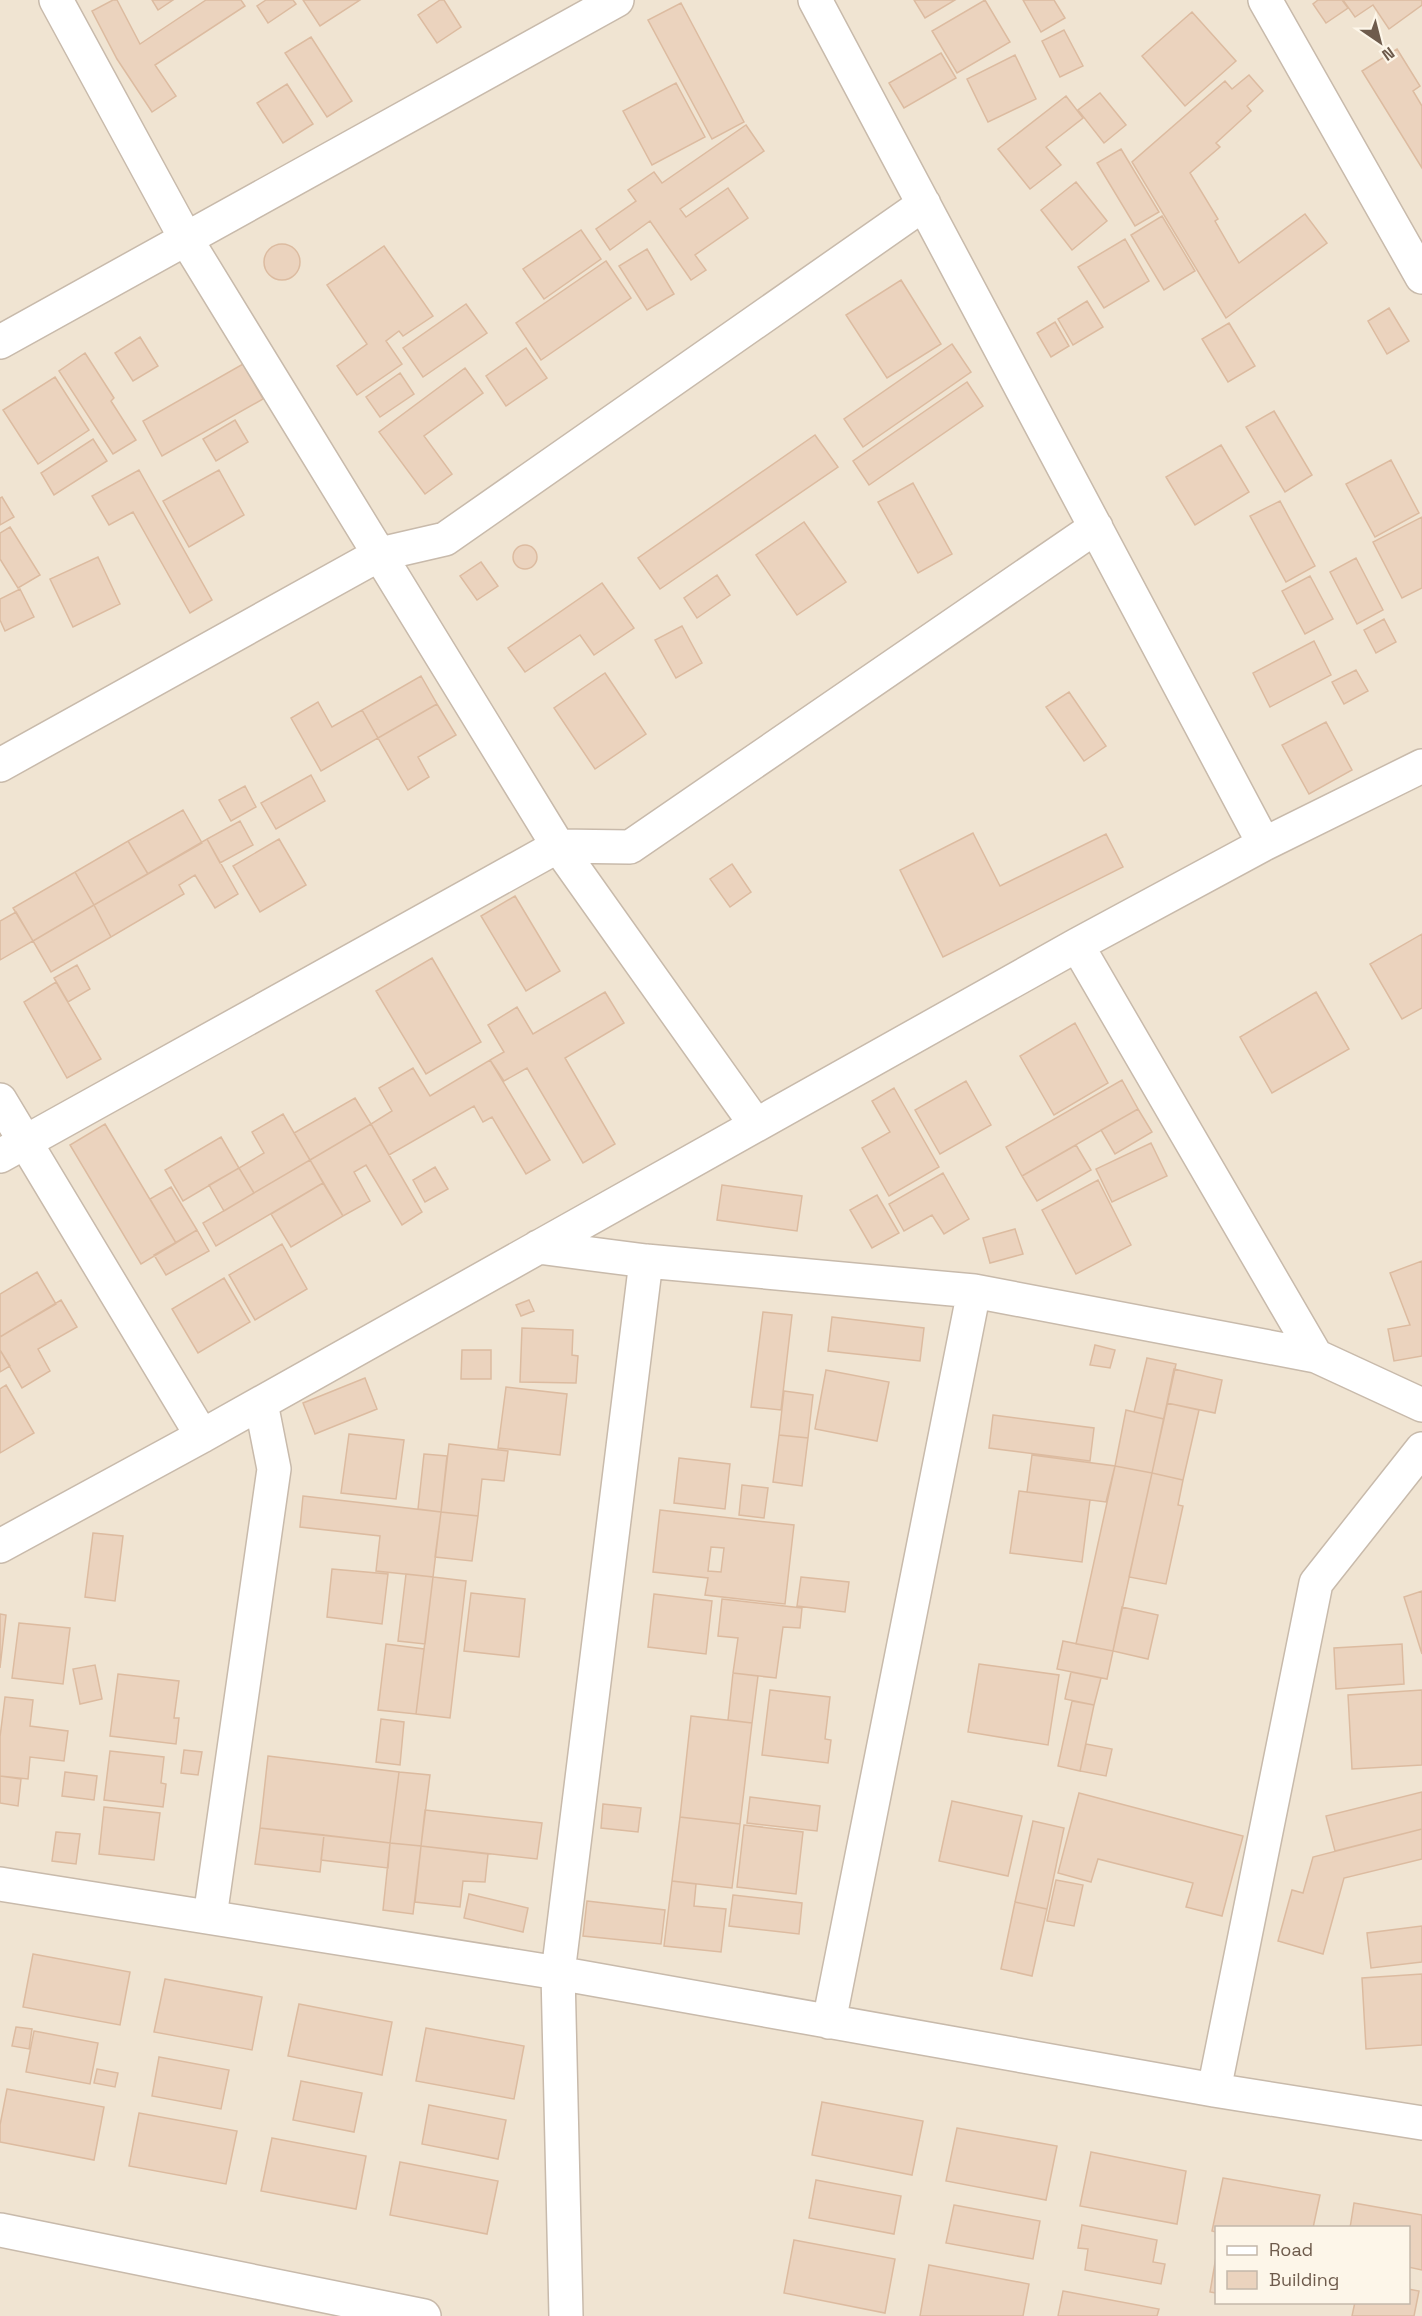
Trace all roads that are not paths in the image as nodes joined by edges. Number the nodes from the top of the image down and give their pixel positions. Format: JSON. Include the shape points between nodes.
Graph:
{"nodes":[{"id":1,"x":56,"y":0,"type":"edge"},
{"id":2,"x":617,"y":0,"type":"edge"},
{"id":3,"x":815,"y":0,"type":"edge"},
{"id":4,"x":1265,"y":0,"type":"edge"},
{"id":5,"x":924,"y":204,"type":"junction"},
{"id":6,"x":186,"y":239,"type":"junction"},
{"id":7,"x":1422,"y":277,"type":"edge"},
{"id":8,"x":0,"y":342,"type":"edge"},
{"id":9,"x":1096,"y":527,"type":"junction"},
{"id":10,"x":380,"y":554,"type":"junction"},
{"id":11,"x":0,"y":765,"type":"edge"},
{"id":12,"x":1422,"y":766,"type":"edge"},
{"id":13,"x":1264,"y":844,"type":"junction"},
{"id":14,"x":558,"y":846,"type":"junction"},
{"id":15,"x":1077,"y":945,"type":"junction"},
{"id":16,"x":0,"y":1100,"type":"edge"},
{"id":17,"x":756,"y":1125,"type":"junction"},
{"id":18,"x":12,"y":1149,"type":"edge"},
{"id":19,"x":538,"y":1247,"type":"junction"},
{"id":20,"x":646,"y":1261,"type":"junction"},
{"id":21,"x":974,"y":1291,"type":"junction"},
{"id":22,"x":1316,"y":1356,"type":"junction"},
{"id":23,"x":261,"y":1403,"type":"junction"},
{"id":24,"x":1422,"y":1405,"type":"edge"},
{"id":25,"x":202,"y":1436,"type":"junction"},
{"id":26,"x":1422,"y":1449,"type":"edge"},
{"id":27,"x":0,"y":1546,"type":"edge"},
{"id":28,"x":0,"y":1884,"type":"edge"},
{"id":29,"x":210,"y":1917,"type":"junction"},
{"id":30,"x":558,"y":1973,"type":"junction"},
{"id":31,"x":829,"y":2022,"type":"junction"},
{"id":32,"x":1214,"y":2090,"type":"junction"},
{"id":33,"x":1422,"y":2123,"type":"edge"},
{"id":34,"x":0,"y":2230,"type":"edge"},
{"id":35,"x":424,"y":2316,"type":"edge"},
{"id":36,"x":566,"y":2316,"type":"edge"}],
"edges":[{"from":1,"to":6,"type":"street"},
{"from":2,"to":6,"type":"street"},
{"from":3,"to":5,"type":"street"},
{"from":4,"to":7,"type":"street"},
{"from":5,"to":9,"type":"street"},
{"from":5,"to":10,"type":"street","via":[[445,539]]},
{"from":6,"to":8,"type":"street"},
{"from":6,"to":10,"type":"street"},
{"from":9,"to":13,"type":"street"},
{"from":9,"to":14,"type":"street","via":[[630,847]]},
{"from":10,"to":11,"type":"street"},
{"from":10,"to":14,"type":"street"},
{"from":12,"to":13,"type":"street"},
{"from":13,"to":15,"type":"street"},
{"from":14,"to":17,"type":"street"},
{"from":14,"to":18,"type":"street"},
{"from":15,"to":17,"type":"street"},
{"from":15,"to":22,"type":"street"},
{"from":16,"to":18,"type":"street"},
{"from":17,"to":19,"type":"street"},
{"from":18,"to":25,"type":"street"},
{"from":19,"to":20,"type":"street"},
{"from":19,"to":23,"type":"street"},
{"from":20,"to":21,"type":"street"},
{"from":20,"to":30,"type":"street"},
{"from":21,"to":22,"type":"street"},
{"from":21,"to":31,"type":"street"},
{"from":22,"to":24,"type":"street"},
{"from":23,"to":25,"type":"street"},
{"from":23,"to":29,"type":"street","via":[[274,1469]]},
{"from":25,"to":27,"type":"street"},
{"from":26,"to":32,"type":"street","via":[[1316,1583]]},
{"from":28,"to":29,"type":"street"},
{"from":29,"to":30,"type":"street"},
{"from":30,"to":31,"type":"street"},
{"from":30,"to":36,"type":"street"},
{"from":31,"to":32,"type":"street"},
{"from":32,"to":33,"type":"street"},
{"from":34,"to":35,"type":"street"}]}
